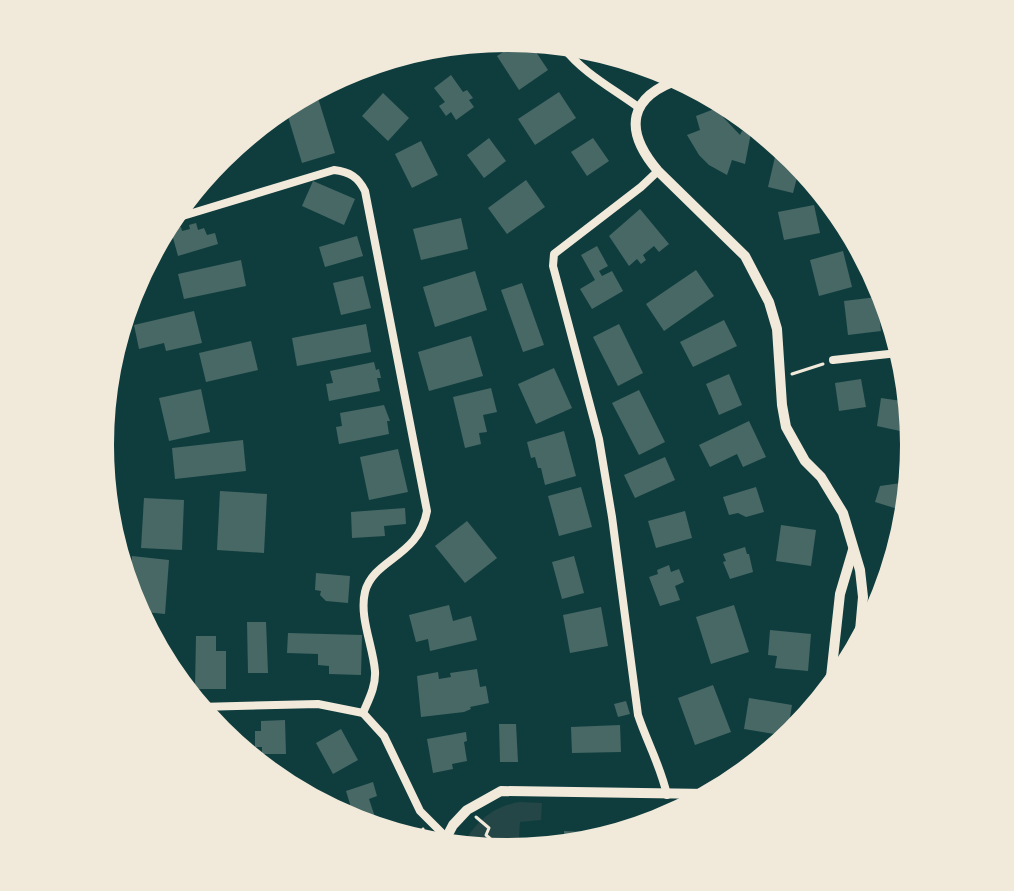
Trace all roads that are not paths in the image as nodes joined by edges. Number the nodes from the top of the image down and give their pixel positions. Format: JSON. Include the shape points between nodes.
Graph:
{"nodes":[{"id":1,"x":569,"y":55,"type":"edge"},
{"id":2,"x":668,"y":85,"type":"edge"},
{"id":3,"x":638,"y":107,"type":"junction"},
{"id":4,"x":658,"y":171,"type":"junction"},
{"id":5,"x":186,"y":215,"type":"edge"},
{"id":6,"x":892,"y":354,"type":"edge"},
{"id":7,"x":833,"y":360,"type":"road end"},
{"id":8,"x":853,"y":550,"type":"junction"},
{"id":9,"x":861,"y":622,"type":"edge"},
{"id":10,"x":832,"y":671,"type":"edge"},
{"id":11,"x":211,"y":707,"type":"edge"},
{"id":12,"x":363,"y":713,"type":"junction"},
{"id":13,"x":693,"y":794,"type":"edge"},
{"id":14,"x":667,"y":795,"type":"junction"},
{"id":15,"x":441,"y":835,"type":"edge"},
{"id":16,"x":447,"y":836,"type":"edge"}],
"edges":[{"from":1,"to":3,"type":"street"},
{"from":2,"to":3,"type":"street"},
{"from":3,"to":4,"type":"street","via":[[640,142]]},
{"from":4,"to":8,"type":"street","via":[[745,256],[769,302],[777,329],[786,427],[805,461],[834,495]]},
{"from":4,"to":14,"type":"street","via":[[554,254],[553,266],[599,439],[638,715]]},
{"from":5,"to":12,"type":"street","via":[[334,170],[359,179],[365,191],[427,511],[417,540],[366,589],[363,602],[375,672]]},
{"from":6,"to":7,"type":"street"},
{"from":8,"to":9,"type":"street","via":[[863,597]]},
{"from":8,"to":10,"type":"street","via":[[840,594]]},
{"from":11,"to":12,"type":"street","via":[[318,704]]},
{"from":12,"to":15,"type":"street","via":[[384,736],[420,811]]},
{"from":13,"to":14,"type":"street"},
{"from":14,"to":16,"type":"street","via":[[515,790],[488,796],[467,810]]}]}
